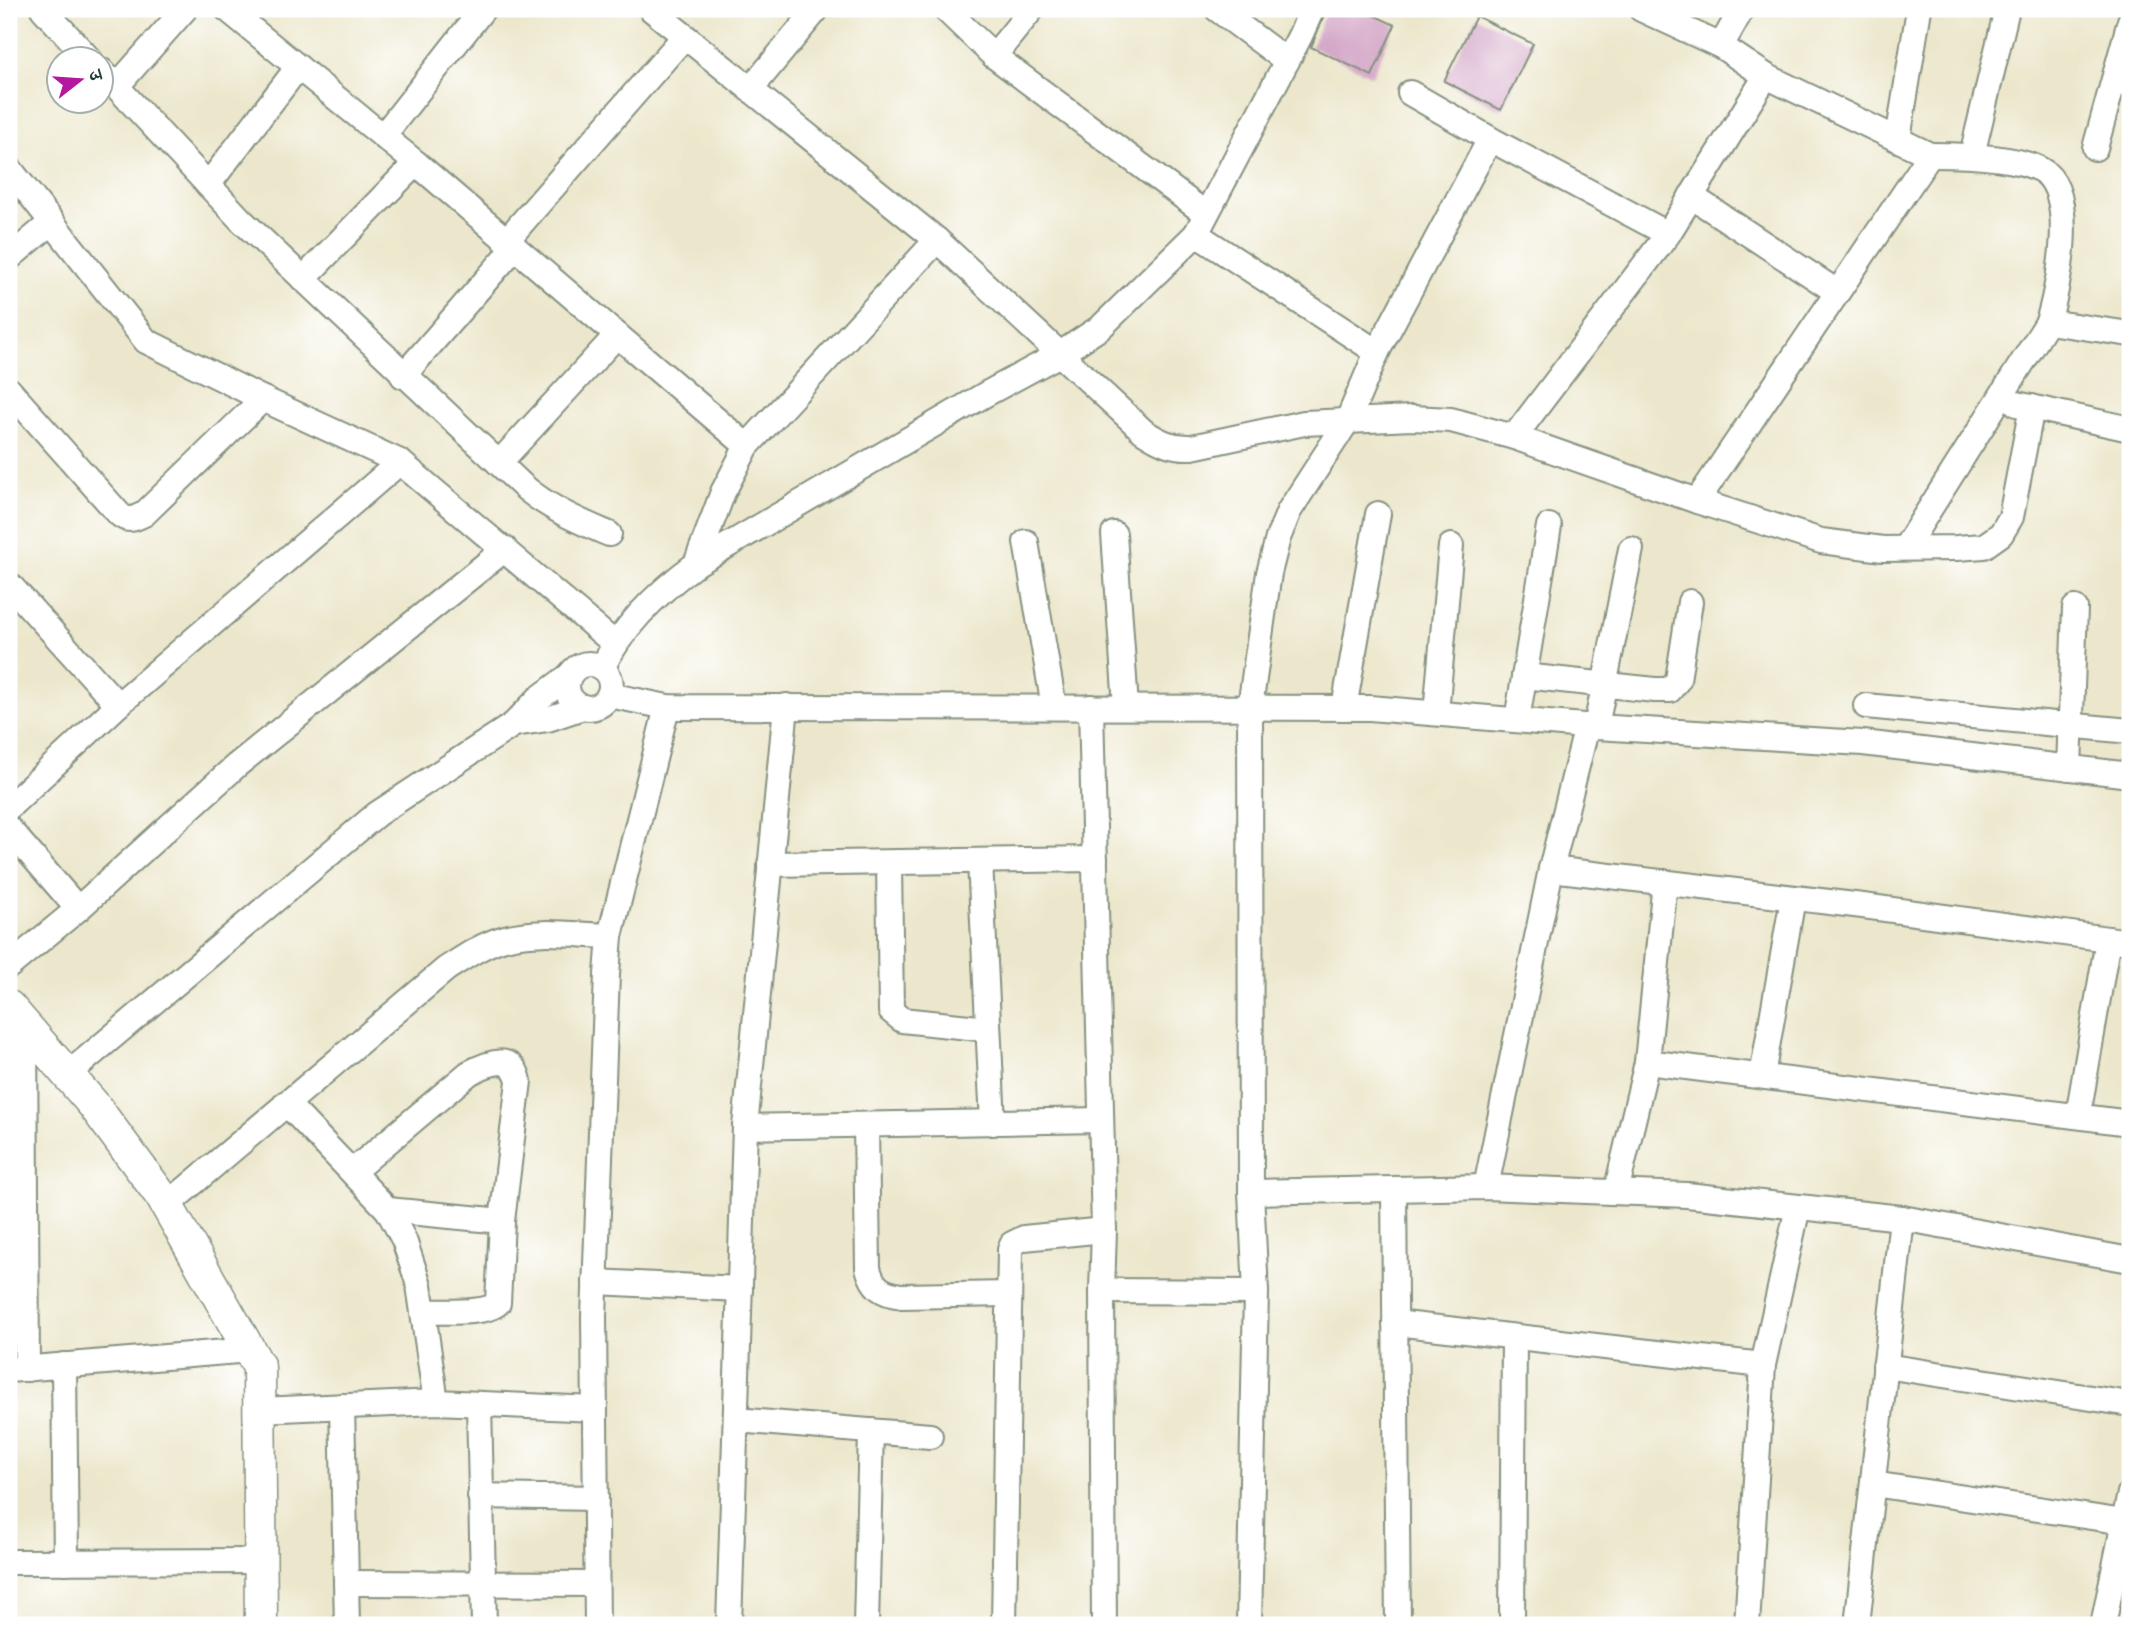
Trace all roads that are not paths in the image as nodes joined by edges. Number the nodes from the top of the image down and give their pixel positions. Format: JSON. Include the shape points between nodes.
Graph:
{"nodes":[{"id":1,"x":43,"y":9,"type":"edge"},
{"id":2,"x":185,"y":9,"type":"edge"},
{"id":3,"x":228,"y":9,"type":"edge"},
{"id":4,"x":483,"y":9,"type":"edge"},
{"id":5,"x":651,"y":9,"type":"edge"},
{"id":6,"x":817,"y":9,"type":"edge"},
{"id":7,"x":945,"y":9,"type":"edge"},
{"id":8,"x":1032,"y":9,"type":"edge"},
{"id":9,"x":1217,"y":9,"type":"edge"},
{"id":10,"x":1312,"y":9,"type":"edge"},
{"id":11,"x":1641,"y":9,"type":"edge"},
{"id":12,"x":1742,"y":9,"type":"edge"},
{"id":13,"x":1919,"y":9,"type":"edge"},
{"id":14,"x":2007,"y":9,"type":"edge"},
{"id":15,"x":2130,"y":21,"type":"edge"},
{"id":16,"x":684,"y":37,"type":"junction"},
{"id":17,"x":77,"y":46,"type":"edge"},
{"id":18,"x":1721,"y":46,"type":"junction"},
{"id":19,"x":994,"y":56,"type":"junction"},
{"id":20,"x":1287,"y":61,"type":"junction"},
{"id":21,"x":298,"y":67,"type":"junction"},
{"id":22,"x":116,"y":73,"type":"edge"},
{"id":23,"x":1766,"y":76,"type":"junction"},
{"id":24,"x":116,"y":86,"type":"edge"},
{"id":25,"x":750,"y":90,"type":"junction"},
{"id":26,"x":1410,"y":93,"type":"dead end"},
{"id":27,"x":383,"y":136,"type":"junction"},
{"id":28,"x":1490,"y":139,"type":"junction"},
{"id":29,"x":1898,"y":139,"type":"junction"},
{"id":30,"x":2095,"y":148,"type":"dead end"},
{"id":31,"x":1930,"y":155,"type":"junction"},
{"id":32,"x":1972,"y":155,"type":"junction"},
{"id":33,"x":416,"y":163,"type":"junction"},
{"id":34,"x":9,"y":168,"type":"edge"},
{"id":35,"x":208,"y":185,"type":"junction"},
{"id":36,"x":1691,"y":196,"type":"junction"},
{"id":37,"x":52,"y":222,"type":"junction"},
{"id":38,"x":1201,"y":224,"type":"junction"},
{"id":39,"x":1668,"y":234,"type":"junction"},
{"id":40,"x":937,"y":240,"type":"junction"},
{"id":41,"x":511,"y":244,"type":"junction"},
{"id":42,"x":9,"y":258,"type":"edge"},
{"id":43,"x":303,"y":279,"type":"junction"},
{"id":44,"x":1837,"y":292,"type":"junction"},
{"id":45,"x":2048,"y":322,"type":"junction"},
{"id":46,"x":2130,"y":334,"type":"edge"},
{"id":47,"x":617,"y":335,"type":"junction"},
{"id":48,"x":1377,"y":352,"type":"junction"},
{"id":49,"x":1060,"y":354,"type":"junction"},
{"id":50,"x":403,"y":376,"type":"junction"},
{"id":51,"x":9,"y":390,"type":"edge"},
{"id":52,"x":262,"y":398,"type":"junction"},
{"id":53,"x":1999,"y":400,"type":"junction"},
{"id":54,"x":2032,"y":407,"type":"junction"},
{"id":55,"x":1348,"y":420,"type":"junction"},
{"id":56,"x":2130,"y":429,"type":"edge"},
{"id":57,"x":1514,"y":437,"type":"junction"},
{"id":58,"x":747,"y":446,"type":"junction"},
{"id":59,"x":400,"y":462,"type":"junction"},
{"id":60,"x":499,"y":463,"type":"junction"},
{"id":61,"x":1697,"y":501,"type":"junction"},
{"id":62,"x":1378,"y":514,"type":"dead end"},
{"id":63,"x":1549,"y":526,"type":"dead end"},
{"id":64,"x":609,"y":534,"type":"dead end"},
{"id":65,"x":1114,"y":534,"type":"dead end"},
{"id":66,"x":1026,"y":542,"type":"dead end"},
{"id":67,"x":1451,"y":546,"type":"dead end"},
{"id":68,"x":1905,"y":548,"type":"junction"},
{"id":69,"x":505,"y":549,"type":"junction"},
{"id":70,"x":1631,"y":549,"type":"dead end"},
{"id":71,"x":696,"y":564,"type":"junction"},
{"id":72,"x":9,"y":584,"type":"edge"},
{"id":73,"x":1690,"y":602,"type":"dead end"},
{"id":74,"x":2075,"y":608,"type":"dead end"},
{"id":75,"x":622,"y":635,"type":"junction"},
{"id":76,"x":602,"y":668,"type":"junction"},
{"id":77,"x":569,"y":676,"type":"junction"},
{"id":78,"x":1524,"y":676,"type":"junction"},
{"id":79,"x":1605,"y":685,"type":"junction"},
{"id":80,"x":609,"y":695,"type":"junction"},
{"id":81,"x":118,"y":705,"type":"junction"},
{"id":82,"x":583,"y":706,"type":"junction"},
{"id":83,"x":786,"y":706,"type":"junction"},
{"id":84,"x":1866,"y":706,"type":"dead end"},
{"id":85,"x":667,"y":707,"type":"junction"},
{"id":86,"x":1054,"y":707,"type":"junction"},
{"id":87,"x":1091,"y":707,"type":"junction"},
{"id":88,"x":1126,"y":707,"type":"junction"},
{"id":89,"x":1250,"y":707,"type":"junction"},
{"id":90,"x":1344,"y":708,"type":"junction"},
{"id":91,"x":1436,"y":713,"type":"junction"},
{"id":92,"x":1517,"y":720,"type":"junction"},
{"id":93,"x":514,"y":724,"type":"junction"},
{"id":94,"x":2071,"y":726,"type":"junction"},
{"id":95,"x":1592,"y":727,"type":"junction"},
{"id":96,"x":2130,"y":731,"type":"edge"},
{"id":97,"x":2069,"y":768,"type":"junction"},
{"id":98,"x":2130,"y":775,"type":"edge"},
{"id":99,"x":9,"y":807,"type":"edge"},
{"id":100,"x":9,"y":829,"type":"edge"},
{"id":101,"x":1095,"y":859,"type":"junction"},
{"id":102,"x":981,"y":861,"type":"junction"},
{"id":103,"x":889,"y":863,"type":"junction"},
{"id":104,"x":770,"y":864,"type":"junction"},
{"id":105,"x":1551,"y":869,"type":"junction"},
{"id":106,"x":1665,"y":882,"type":"junction"},
{"id":107,"x":1793,"y":898,"type":"junction"},
{"id":108,"x":78,"y":909,"type":"junction"},
{"id":109,"x":610,"y":936,"type":"junction"},
{"id":110,"x":2119,"y":940,"type":"edge"},
{"id":111,"x":9,"y":966,"type":"edge"},
{"id":112,"x":17,"y":1017,"type":"edge"},
{"id":113,"x":988,"y":1029,"type":"junction"},
{"id":114,"x":1647,"y":1062,"type":"junction"},
{"id":115,"x":67,"y":1075,"type":"junction"},
{"id":116,"x":1762,"y":1076,"type":"junction"},
{"id":117,"x":286,"y":1103,"type":"junction"},
{"id":118,"x":2078,"y":1116,"type":"junction"},
{"id":119,"x":1100,"y":1120,"type":"junction"},
{"id":120,"x":993,"y":1123,"type":"junction"},
{"id":121,"x":2130,"y":1123,"type":"edge"},
{"id":122,"x":866,"y":1125,"type":"junction"},
{"id":123,"x":745,"y":1127,"type":"junction"},
{"id":124,"x":353,"y":1171,"type":"junction"},
{"id":125,"x":1486,"y":1187,"type":"junction"},
{"id":126,"x":1394,"y":1189,"type":"junction"},
{"id":127,"x":1251,"y":1192,"type":"junction"},
{"id":128,"x":1616,"y":1192,"type":"junction"},
{"id":129,"x":167,"y":1205,"type":"junction"},
{"id":130,"x":1798,"y":1208,"type":"junction"},
{"id":131,"x":388,"y":1210,"type":"junction"},
{"id":132,"x":1902,"y":1218,"type":"junction"},
{"id":133,"x":502,"y":1221,"type":"junction"},
{"id":134,"x":1104,"y":1230,"type":"junction"},
{"id":135,"x":2130,"y":1261,"type":"edge"},
{"id":136,"x":595,"y":1282,"type":"junction"},
{"id":137,"x":740,"y":1289,"type":"junction"},
{"id":138,"x":1102,"y":1291,"type":"junction"},
{"id":139,"x":1256,"y":1292,"type":"junction"},
{"id":140,"x":1009,"y":1294,"type":"junction"},
{"id":141,"x":424,"y":1312,"type":"junction"},
{"id":142,"x":1395,"y":1323,"type":"junction"},
{"id":143,"x":1514,"y":1337,"type":"junction"},
{"id":144,"x":250,"y":1350,"type":"junction"},
{"id":145,"x":64,"y":1365,"type":"junction"},
{"id":146,"x":1763,"y":1365,"type":"junction"},
{"id":147,"x":1885,"y":1366,"type":"junction"},
{"id":148,"x":18,"y":1369,"type":"edge"},
{"id":149,"x":436,"y":1402,"type":"junction"},
{"id":150,"x":479,"y":1404,"type":"junction"},
{"id":151,"x":2130,"y":1404,"type":"edge"},
{"id":152,"x":342,"y":1406,"type":"junction"},
{"id":153,"x":595,"y":1409,"type":"junction"},
{"id":154,"x":260,"y":1410,"type":"junction"},
{"id":155,"x":736,"y":1420,"type":"junction"},
{"id":156,"x":871,"y":1431,"type":"junction"},
{"id":157,"x":930,"y":1436,"type":"dead end"},
{"id":158,"x":1873,"y":1484,"type":"junction"},
{"id":159,"x":2130,"y":1493,"type":"edge"},
{"id":160,"x":480,"y":1496,"type":"junction"},
{"id":161,"x":596,"y":1498,"type":"junction"},
{"id":162,"x":2124,"y":1522,"type":"junction"},
{"id":163,"x":261,"y":1561,"type":"junction"},
{"id":164,"x":9,"y":1562,"type":"edge"},
{"id":165,"x":66,"y":1562,"type":"junction"},
{"id":166,"x":482,"y":1582,"type":"junction"},
{"id":167,"x":346,"y":1583,"type":"junction"},
{"id":168,"x":597,"y":1584,"type":"junction"},
{"id":169,"x":261,"y":1625,"type":"edge"},
{"id":170,"x":347,"y":1625,"type":"edge"},
{"id":171,"x":484,"y":1625,"type":"edge"},
{"id":172,"x":597,"y":1625,"type":"edge"},
{"id":173,"x":729,"y":1625,"type":"edge"},
{"id":174,"x":866,"y":1625,"type":"edge"},
{"id":175,"x":1004,"y":1625,"type":"edge"},
{"id":176,"x":1104,"y":1625,"type":"edge"},
{"id":177,"x":1248,"y":1625,"type":"edge"},
{"id":178,"x":1398,"y":1625,"type":"edge"},
{"id":179,"x":1512,"y":1625,"type":"edge"},
{"id":180,"x":1747,"y":1625,"type":"edge"},
{"id":181,"x":1857,"y":1625,"type":"edge"},
{"id":182,"x":2103,"y":1625,"type":"edge"}],
"edges":[{"from":1,"to":17,"type":"street"},
{"from":2,"to":22,"type":"street"},
{"from":3,"to":21,"type":"street"},
{"from":4,"to":27,"type":"street"},
{"from":5,"to":16,"type":"street"},
{"from":6,"to":25,"type":"street"},
{"from":7,"to":19,"type":"street"},
{"from":8,"to":19,"type":"street"},
{"from":9,"to":20,"type":"street"},
{"from":10,"to":20,"type":"street"},
{"from":11,"to":18,"type":"street"},
{"from":12,"to":18,"type":"street"},
{"from":13,"to":29,"type":"street"},
{"from":14,"to":32,"type":"street"},
{"from":15,"to":30,"type":"street"},
{"from":16,"to":25,"type":"street"},
{"from":16,"to":41,"type":"street"},
{"from":18,"to":23,"type":"street"},
{"from":19,"to":38,"type":"street"},
{"from":20,"to":38,"type":"street"},
{"from":21,"to":27,"type":"street"},
{"from":21,"to":35,"type":"street"},
{"from":23,"to":29,"type":"street"},
{"from":23,"to":36,"type":"street"},
{"from":24,"to":35,"type":"street"},
{"from":25,"to":40,"type":"street"},
{"from":26,"to":28,"type":"street"},
{"from":27,"to":33,"type":"street"},
{"from":28,"to":39,"type":"street"},
{"from":28,"to":48,"type":"street"},
{"from":29,"to":31,"type":"street"},
{"from":31,"to":32,"type":"street"},
{"from":31,"to":44,"type":"street"},
{"from":32,"to":45,"type":"street","via":[[2036,168],[2052,179],[2057,189],[2062,217],[2060,269]]},
{"from":33,"to":41,"type":"street"},
{"from":33,"to":43,"type":"street"},
{"from":34,"to":37,"type":"street"},
{"from":35,"to":43,"type":"street"},
{"from":36,"to":39,"type":"street"},
{"from":36,"to":44,"type":"street"},
{"from":37,"to":42,"type":"street"},
{"from":37,"to":52,"type":"street","via":[[146,341]]},
{"from":38,"to":48,"type":"street"},
{"from":38,"to":49,"type":"street","via":[[1101,327]]},
{"from":39,"to":57,"type":"street"},
{"from":40,"to":49,"type":"street"},
{"from":40,"to":58,"type":"street"},
{"from":41,"to":47,"type":"street"},
{"from":41,"to":50,"type":"street"},
{"from":43,"to":50,"type":"street"},
{"from":44,"to":61,"type":"street"},
{"from":45,"to":46,"type":"street"},
{"from":45,"to":53,"type":"street"},
{"from":47,"to":58,"type":"street"},
{"from":47,"to":60,"type":"street"},
{"from":48,"to":55,"type":"street"},
{"from":49,"to":55,"type":"street","via":[[1143,431],[1177,448],[1304,423]]},
{"from":49,"to":71,"type":"street"},
{"from":50,"to":60,"type":"street"},
{"from":51,"to":52,"type":"street","via":[[119,514],[131,520],[144,514]]},
{"from":52,"to":59,"type":"street"},
{"from":53,"to":54,"type":"street"},
{"from":53,"to":68,"type":"street"},
{"from":54,"to":56,"type":"street"},
{"from":54,"to":68,"type":"street","via":[[2011,517],[2001,534],[1984,546]]},
{"from":55,"to":57,"type":"street","via":[[1451,420]]},
{"from":55,"to":89,"type":"street","via":[[1307,480],[1278,538]]},
{"from":57,"to":61,"type":"street"},
{"from":58,"to":71,"type":"street","via":[[723,492]]},
{"from":59,"to":69,"type":"street"},
{"from":59,"to":81,"type":"street"},
{"from":60,"to":64,"type":"street","via":[[538,499]]},
{"from":61,"to":68,"type":"street","via":[[1821,541]]},
{"from":62,"to":90,"type":"street"},
{"from":63,"to":78,"type":"street"},
{"from":65,"to":88,"type":"street"},
{"from":66,"to":86,"type":"street"},
{"from":67,"to":91,"type":"street"},
{"from":69,"to":75,"type":"street"},
{"from":69,"to":108,"type":"street","via":[[237,765]]},
{"from":70,"to":79,"type":"street"},
{"from":71,"to":75,"type":"street","via":[[666,586]]},
{"from":72,"to":81,"type":"street"},
{"from":73,"to":79,"type":"street","via":[[1675,686],[1664,691]]},
{"from":74,"to":94,"type":"street"},
{"from":75,"to":76,"type":"street"},
{"from":76,"to":77,"type":"street","via":[[584,664]]},
{"from":76,"to":80,"type":"street","via":[[611,683]]},
{"from":77,"to":82,"type":"street","via":[[568,693]]},
{"from":77,"to":93,"type":"street","via":[[538,698]]},
{"from":78,"to":79,"type":"street"},
{"from":78,"to":92,"type":"street"},
{"from":79,"to":95,"type":"street"},
{"from":80,"to":82,"type":"street","via":[[598,706]]},
{"from":80,"to":85,"type":"street"},
{"from":81,"to":99,"type":"street"},
{"from":82,"to":93,"type":"street","via":[[548,719]]},
{"from":83,"to":85,"type":"street"},
{"from":83,"to":86,"type":"street"},
{"from":83,"to":104,"type":"street"},
{"from":84,"to":94,"type":"street"},
{"from":85,"to":109,"type":"street"},
{"from":86,"to":87,"type":"street"},
{"from":87,"to":88,"type":"street"},
{"from":87,"to":101,"type":"street"},
{"from":88,"to":89,"type":"street"},
{"from":89,"to":90,"type":"street"},
{"from":89,"to":127,"type":"street"},
{"from":90,"to":91,"type":"street"},
{"from":91,"to":92,"type":"street"},
{"from":92,"to":95,"type":"street"},
{"from":93,"to":115,"type":"street","via":[[377,814]]},
{"from":94,"to":96,"type":"street"},
{"from":94,"to":97,"type":"street"},
{"from":95,"to":97,"type":"street","via":[[1863,743]]},
{"from":95,"to":105,"type":"street"},
{"from":97,"to":98,"type":"street"},
{"from":100,"to":108,"type":"street"},
{"from":101,"to":102,"type":"street"},
{"from":101,"to":119,"type":"street"},
{"from":102,"to":103,"type":"street"},
{"from":102,"to":113,"type":"street"},
{"from":103,"to":104,"type":"street"},
{"from":103,"to":113,"type":"street","via":[[891,1011],[902,1020]]},
{"from":104,"to":123,"type":"street"},
{"from":105,"to":106,"type":"street"},
{"from":105,"to":125,"type":"street"},
{"from":106,"to":107,"type":"street"},
{"from":106,"to":114,"type":"street"},
{"from":107,"to":110,"type":"street"},
{"from":107,"to":116,"type":"street"},
{"from":108,"to":111,"type":"street"},
{"from":109,"to":117,"type":"street","via":[[527,935],[486,944],[446,969]]},
{"from":109,"to":136,"type":"street"},
{"from":110,"to":118,"type":"street"},
{"from":112,"to":115,"type":"main road"},
{"from":112,"to":148,"type":"street"},
{"from":113,"to":120,"type":"street"},
{"from":114,"to":116,"type":"street"},
{"from":114,"to":128,"type":"street"},
{"from":115,"to":129,"type":"main road"},
{"from":116,"to":118,"type":"street"},
{"from":117,"to":124,"type":"street"},
{"from":117,"to":129,"type":"street"},
{"from":118,"to":121,"type":"street"},
{"from":119,"to":120,"type":"street"},
{"from":119,"to":134,"type":"street"},
{"from":120,"to":122,"type":"street"},
{"from":122,"to":123,"type":"street"},
{"from":122,"to":140,"type":"street","via":[[868,1268],[877,1289],[901,1296]]},
{"from":123,"to":137,"type":"street"},
{"from":124,"to":131,"type":"street"},
{"from":124,"to":133,"type":"street","via":[[469,1073],[491,1063],[510,1064],[519,1081]]},
{"from":125,"to":126,"type":"street"},
{"from":125,"to":128,"type":"street"},
{"from":126,"to":127,"type":"street"},
{"from":126,"to":142,"type":"street"},
{"from":127,"to":139,"type":"street"},
{"from":128,"to":130,"type":"street"},
{"from":129,"to":144,"type":"main road"},
{"from":130,"to":132,"type":"street"},
{"from":130,"to":146,"type":"street"},
{"from":131,"to":133,"type":"street"},
{"from":131,"to":141,"type":"street","via":[[413,1265]]},
{"from":132,"to":135,"type":"street"},
{"from":132,"to":147,"type":"street"},
{"from":133,"to":141,"type":"street","via":[[498,1303],[480,1310]]},
{"from":134,"to":138,"type":"street"},
{"from":134,"to":140,"type":"street","via":[[1017,1240],[1010,1250]]},
{"from":136,"to":137,"type":"street"},
{"from":136,"to":153,"type":"street"},
{"from":137,"to":155,"type":"street"},
{"from":138,"to":139,"type":"street"},
{"from":138,"to":176,"type":"street"},
{"from":139,"to":177,"type":"street"},
{"from":140,"to":175,"type":"street"},
{"from":141,"to":149,"type":"street"},
{"from":142,"to":143,"type":"street"},
{"from":142,"to":178,"type":"street"},
{"from":143,"to":146,"type":"street"},
{"from":143,"to":179,"type":"street"},
{"from":144,"to":145,"type":"street"},
{"from":144,"to":154,"type":"main road","via":[[260,1367]]},
{"from":145,"to":148,"type":"street"},
{"from":145,"to":165,"type":"street"},
{"from":146,"to":180,"type":"street"},
{"from":147,"to":151,"type":"street"},
{"from":147,"to":158,"type":"street"},
{"from":149,"to":150,"type":"street"},
{"from":149,"to":152,"type":"street"},
{"from":150,"to":153,"type":"street"},
{"from":150,"to":160,"type":"street"},
{"from":152,"to":154,"type":"street"},
{"from":152,"to":167,"type":"street"},
{"from":153,"to":161,"type":"street"},
{"from":154,"to":163,"type":"main road"},
{"from":155,"to":156,"type":"street"},
{"from":155,"to":173,"type":"street"},
{"from":156,"to":157,"type":"street"},
{"from":156,"to":174,"type":"street"},
{"from":158,"to":162,"type":"street"},
{"from":158,"to":181,"type":"street"},
{"from":159,"to":162,"type":"street"},
{"from":160,"to":161,"type":"street"},
{"from":160,"to":166,"type":"street"},
{"from":161,"to":168,"type":"street"},
{"from":162,"to":182,"type":"street"},
{"from":163,"to":165,"type":"street"},
{"from":163,"to":169,"type":"main road"},
{"from":164,"to":165,"type":"street"},
{"from":166,"to":167,"type":"street"},
{"from":166,"to":168,"type":"street"},
{"from":166,"to":171,"type":"street"},
{"from":167,"to":170,"type":"street"},
{"from":168,"to":172,"type":"street"}]}
